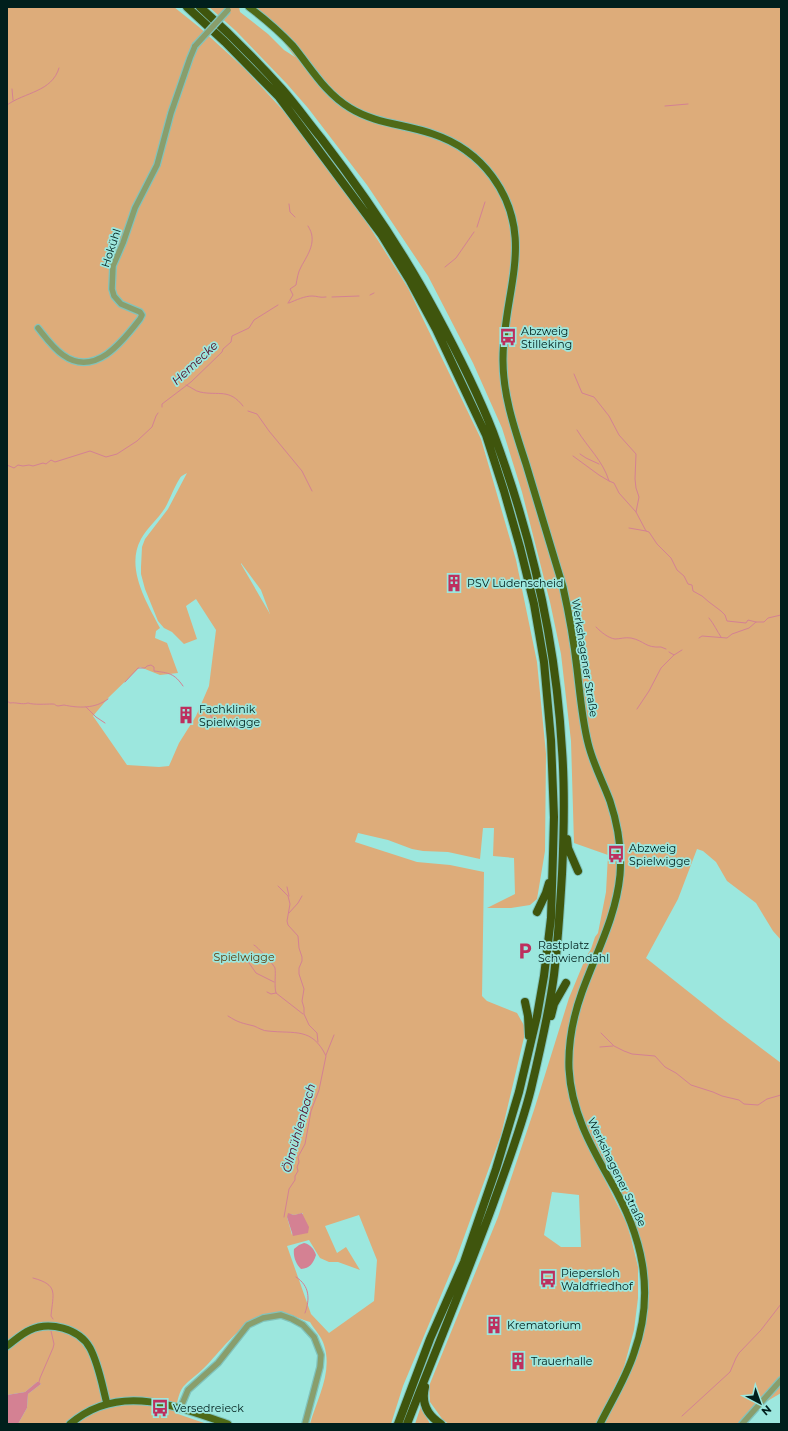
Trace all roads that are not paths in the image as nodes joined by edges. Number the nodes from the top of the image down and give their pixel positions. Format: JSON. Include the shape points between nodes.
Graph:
{"nodes":[{"id":1,"x":187,"y":7,"type":"edge"},
{"id":2,"x":200,"y":7,"type":"edge"},
{"id":3,"x":249,"y":7,"type":"edge"},
{"id":4,"x":230,"y":8,"type":"edge"},
{"id":5,"x":38,"y":328,"type":"dead end"},
{"id":6,"x":564,"y":818,"type":"junction"},
{"id":7,"x":554,"y":854,"type":"junction"},
{"id":8,"x":578,"y":871,"type":"dead end"},
{"id":9,"x":537,"y":912,"type":"dead end"},
{"id":10,"x":566,"y":983,"type":"dead end"},
{"id":11,"x":525,"y":1002,"type":"dead end"},
{"id":12,"x":542,"y":1038,"type":"junction"},
{"id":13,"x":528,"y":1054,"type":"junction"},
{"id":14,"x":7,"y":1346,"type":"edge"},
{"id":15,"x":432,"y":1361,"type":"junction"},
{"id":16,"x":781,"y":1380,"type":"edge"},
{"id":17,"x":107,"y":1404,"type":"junction"},
{"id":18,"x":180,"y":1409,"type":"junction"},
{"id":19,"x":70,"y":1424,"type":"edge"},
{"id":20,"x":228,"y":1424,"type":"edge"},
{"id":21,"x":305,"y":1424,"type":"edge"},
{"id":22,"x":398,"y":1424,"type":"edge"},
{"id":23,"x":407,"y":1424,"type":"edge"},
{"id":24,"x":441,"y":1424,"type":"edge"},
{"id":25,"x":600,"y":1424,"type":"edge"},
{"id":26,"x":742,"y":1424,"type":"edge"}],
"edges":[{"from":1,"to":7,"type":"highway","via":[[279,97],[381,234],[436,329],[486,435],[520,547],[534,604],[544,662],[551,740]]},
{"from":2,"to":6,"type":"highway","via":[[284,91],[354,180],[415,274],[469,376],[512,487],[543,602],[562,748]]},
{"from":3,"to":25,"type":"main road","name":"Werkshagener Straße","via":[[288,41],[320,82],[348,107],[375,120],[446,138],[472,155],[499,186],[513,221],[516,251],[502,359],[506,394],[563,587],[588,745],[614,814],[620,844],[620,876],[614,908],[578,1004],[572,1026],[569,1070],[579,1117],[629,1216],[644,1274],[644,1303],[639,1337],[628,1369]]},
{"from":4,"to":5,"type":"street","name":"Hokühl","bridge":true,"via":[[195,46],[171,113],[157,165],[134,208],[113,266],[114,296],[121,304],[140,312],[140,319],[110,353],[89,362],[64,356]]},
{"from":6,"to":8,"type":"highway","via":[[568,848]]},
{"from":6,"to":12,"type":"highway","via":[[560,919],[554,978]]},
{"from":7,"to":9,"type":"highway","via":[[546,893]]},
{"from":7,"to":13,"type":"highway","via":[[551,918],[544,976]]},
{"from":10,"to":12,"type":"highway","via":[[554,1004]]},
{"from":11,"to":13,"type":"highway","via":[[529,1033]]},
{"from":12,"to":15,"type":"highway","via":[[530,1093],[508,1163]]},
{"from":13,"to":22,"type":"highway","via":[[496,1169],[464,1262],[430,1339]]},
{"from":14,"to":17,"type":"main road","via":[[36,1328],[51,1326],[68,1330],[89,1346]]},
{"from":15,"to":23,"type":"highway"},
{"from":15,"to":24,"type":"highway","via":[[424,1404],[429,1414]]},
{"from":16,"to":26,"type":"street"},
{"from":17,"to":18,"type":"main road","via":[[143,1400]]},
{"from":17,"to":19,"type":"main road","via":[[84,1414]]},
{"from":18,"to":20,"type":"main road"},
{"from":18,"to":21,"type":"street","via":[[188,1390],[218,1363],[248,1325],[263,1318],[281,1315],[303,1325],[314,1336],[321,1355]]}]}
